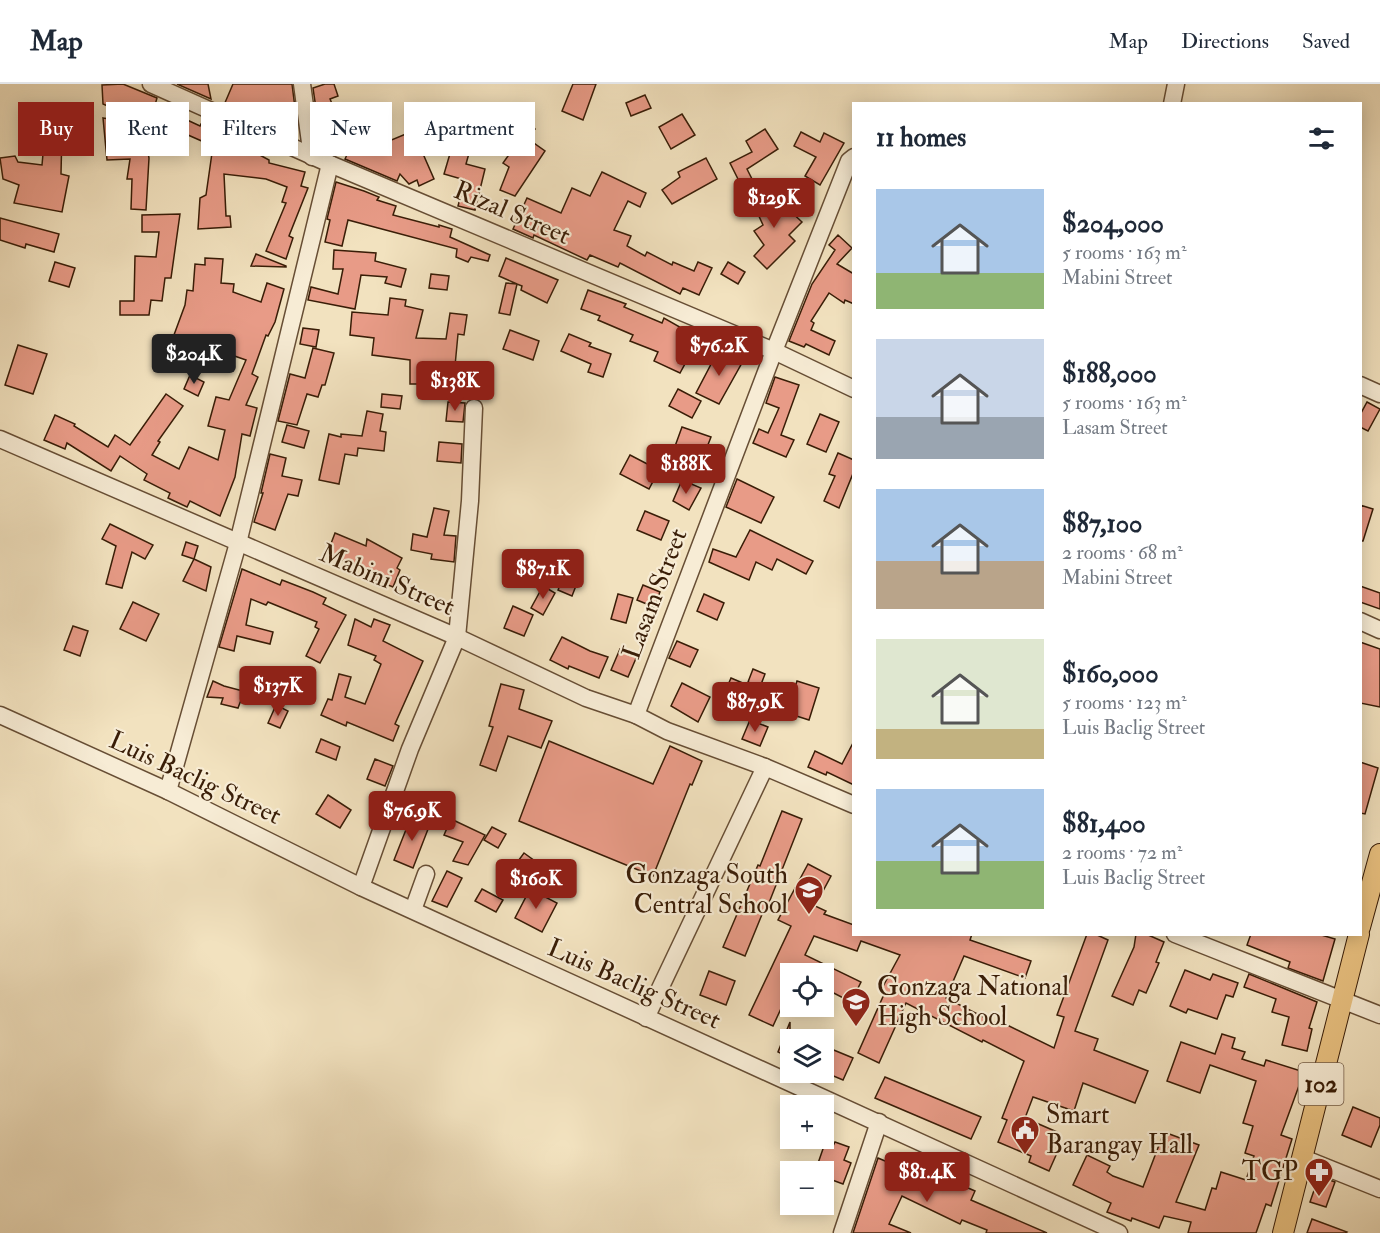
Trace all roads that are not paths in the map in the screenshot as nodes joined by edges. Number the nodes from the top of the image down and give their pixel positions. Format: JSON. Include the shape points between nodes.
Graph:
{"nodes":[{"id":1,"x":151,"y":84,"type":"edge"},
{"id":2,"x":302,"y":84,"type":"edge"},
{"id":3,"x":1176,"y":84,"type":"edge"},
{"id":4,"x":1172,"y":102,"type":"edge"},
{"id":5,"x":312,"y":157,"type":"junction"},
{"id":6,"x":852,"y":159,"type":"edge"},
{"id":7,"x":330,"y":164,"type":"junction"},
{"id":8,"x":774,"y":351,"type":"junction"},
{"id":9,"x":1362,"y":386,"type":"edge"},
{"id":10,"x":852,"y":387,"type":"edge"},
{"id":11,"x":1380,"y":394,"type":"edge"},
{"id":12,"x":474,"y":408,"type":"dead end"},
{"id":13,"x":0,"y":440,"type":"edge"},
{"id":14,"x":238,"y":543,"type":"junction"},
{"id":15,"x":1362,"y":622,"type":"edge"},
{"id":16,"x":1380,"y":630,"type":"edge"},
{"id":17,"x":457,"y":638,"type":"junction"},
{"id":18,"x":0,"y":715,"type":"edge"},
{"id":19,"x":636,"y":715,"type":"junction"},
{"id":20,"x":765,"y":767,"type":"junction"},
{"id":21,"x":168,"y":791,"type":"junction"},
{"id":22,"x":852,"y":804,"type":"edge"},
{"id":23,"x":1380,"y":854,"type":"edge"},
{"id":24,"x":426,"y":874,"type":"dead end"},
{"id":25,"x":361,"y":887,"type":"junction"},
{"id":26,"x":413,"y":910,"type":"junction"},
{"id":27,"x":1362,"y":920,"type":"edge"},
{"id":28,"x":1180,"y":936,"type":"edge"},
{"id":29,"x":1358,"y":936,"type":"edge"},
{"id":30,"x":1341,"y":999,"type":"junction"},
{"id":31,"x":1380,"y":1015,"type":"edge"},
{"id":32,"x":646,"y":1018,"type":"junction"},
{"id":33,"x":879,"y":1122,"type":"junction"},
{"id":34,"x":1304,"y":1158,"type":"junction"},
{"id":35,"x":1380,"y":1189,"type":"edge"},
{"id":36,"x":1114,"y":1232,"type":"edge"},
{"id":37,"x":842,"y":1233,"type":"edge"},
{"id":38,"x":1283,"y":1233,"type":"edge"}],
"edges":[{"from":1,"to":5,"type":"street","name":"Rizal Street"},
{"from":2,"to":5,"type":"street"},
{"from":3,"to":4,"type":"street"},
{"from":5,"to":7,"type":"street","name":"Rizal Street"},
{"from":6,"to":8,"type":"street","name":"Lasam Street"},
{"from":7,"to":8,"type":"street","name":"Rizal Street"},
{"from":7,"to":14,"type":"street"},
{"from":8,"to":10,"type":"street","name":"Rizal Street"},
{"from":8,"to":19,"type":"street","name":"Lasam Street"},
{"from":9,"to":11,"type":"street"},
{"from":12,"to":17,"type":"street"},
{"from":13,"to":14,"type":"street","name":"Mabini Street"},
{"from":14,"to":17,"type":"street","name":"Mabini Street"},
{"from":14,"to":21,"type":"street"},
{"from":15,"to":16,"type":"street"},
{"from":17,"to":19,"type":"street","name":"Mabini Street","via":[[586,698]]},
{"from":17,"to":25,"type":"street","via":[[410,749]]},
{"from":18,"to":21,"type":"street","name":"Luis Baclig Street"},
{"from":19,"to":20,"type":"street","name":"Mabini Street","via":[[667,731]]},
{"from":20,"to":22,"type":"street","name":"Mabini Street"},
{"from":20,"to":32,"type":"street"},
{"from":21,"to":25,"type":"street","name":"Luis Baclig Street"},
{"from":23,"to":27,"type":"main road"},
{"from":24,"to":26,"type":"street"},
{"from":25,"to":26,"type":"street","name":"Luis Baclig Street"},
{"from":26,"to":32,"type":"street","name":"Luis Baclig Street"},
{"from":28,"to":30,"type":"street"},
{"from":29,"to":30,"type":"main road","number":"102"},
{"from":30,"to":31,"type":"street"},
{"from":30,"to":34,"type":"main road","number":"102"},
{"from":32,"to":33,"type":"street","name":"Luis Baclig Street"},
{"from":33,"to":36,"type":"street","name":"Luis Baclig Street"},
{"from":33,"to":37,"type":"street"},
{"from":34,"to":35,"type":"street"},
{"from":34,"to":38,"type":"main road","number":"102"}]}
